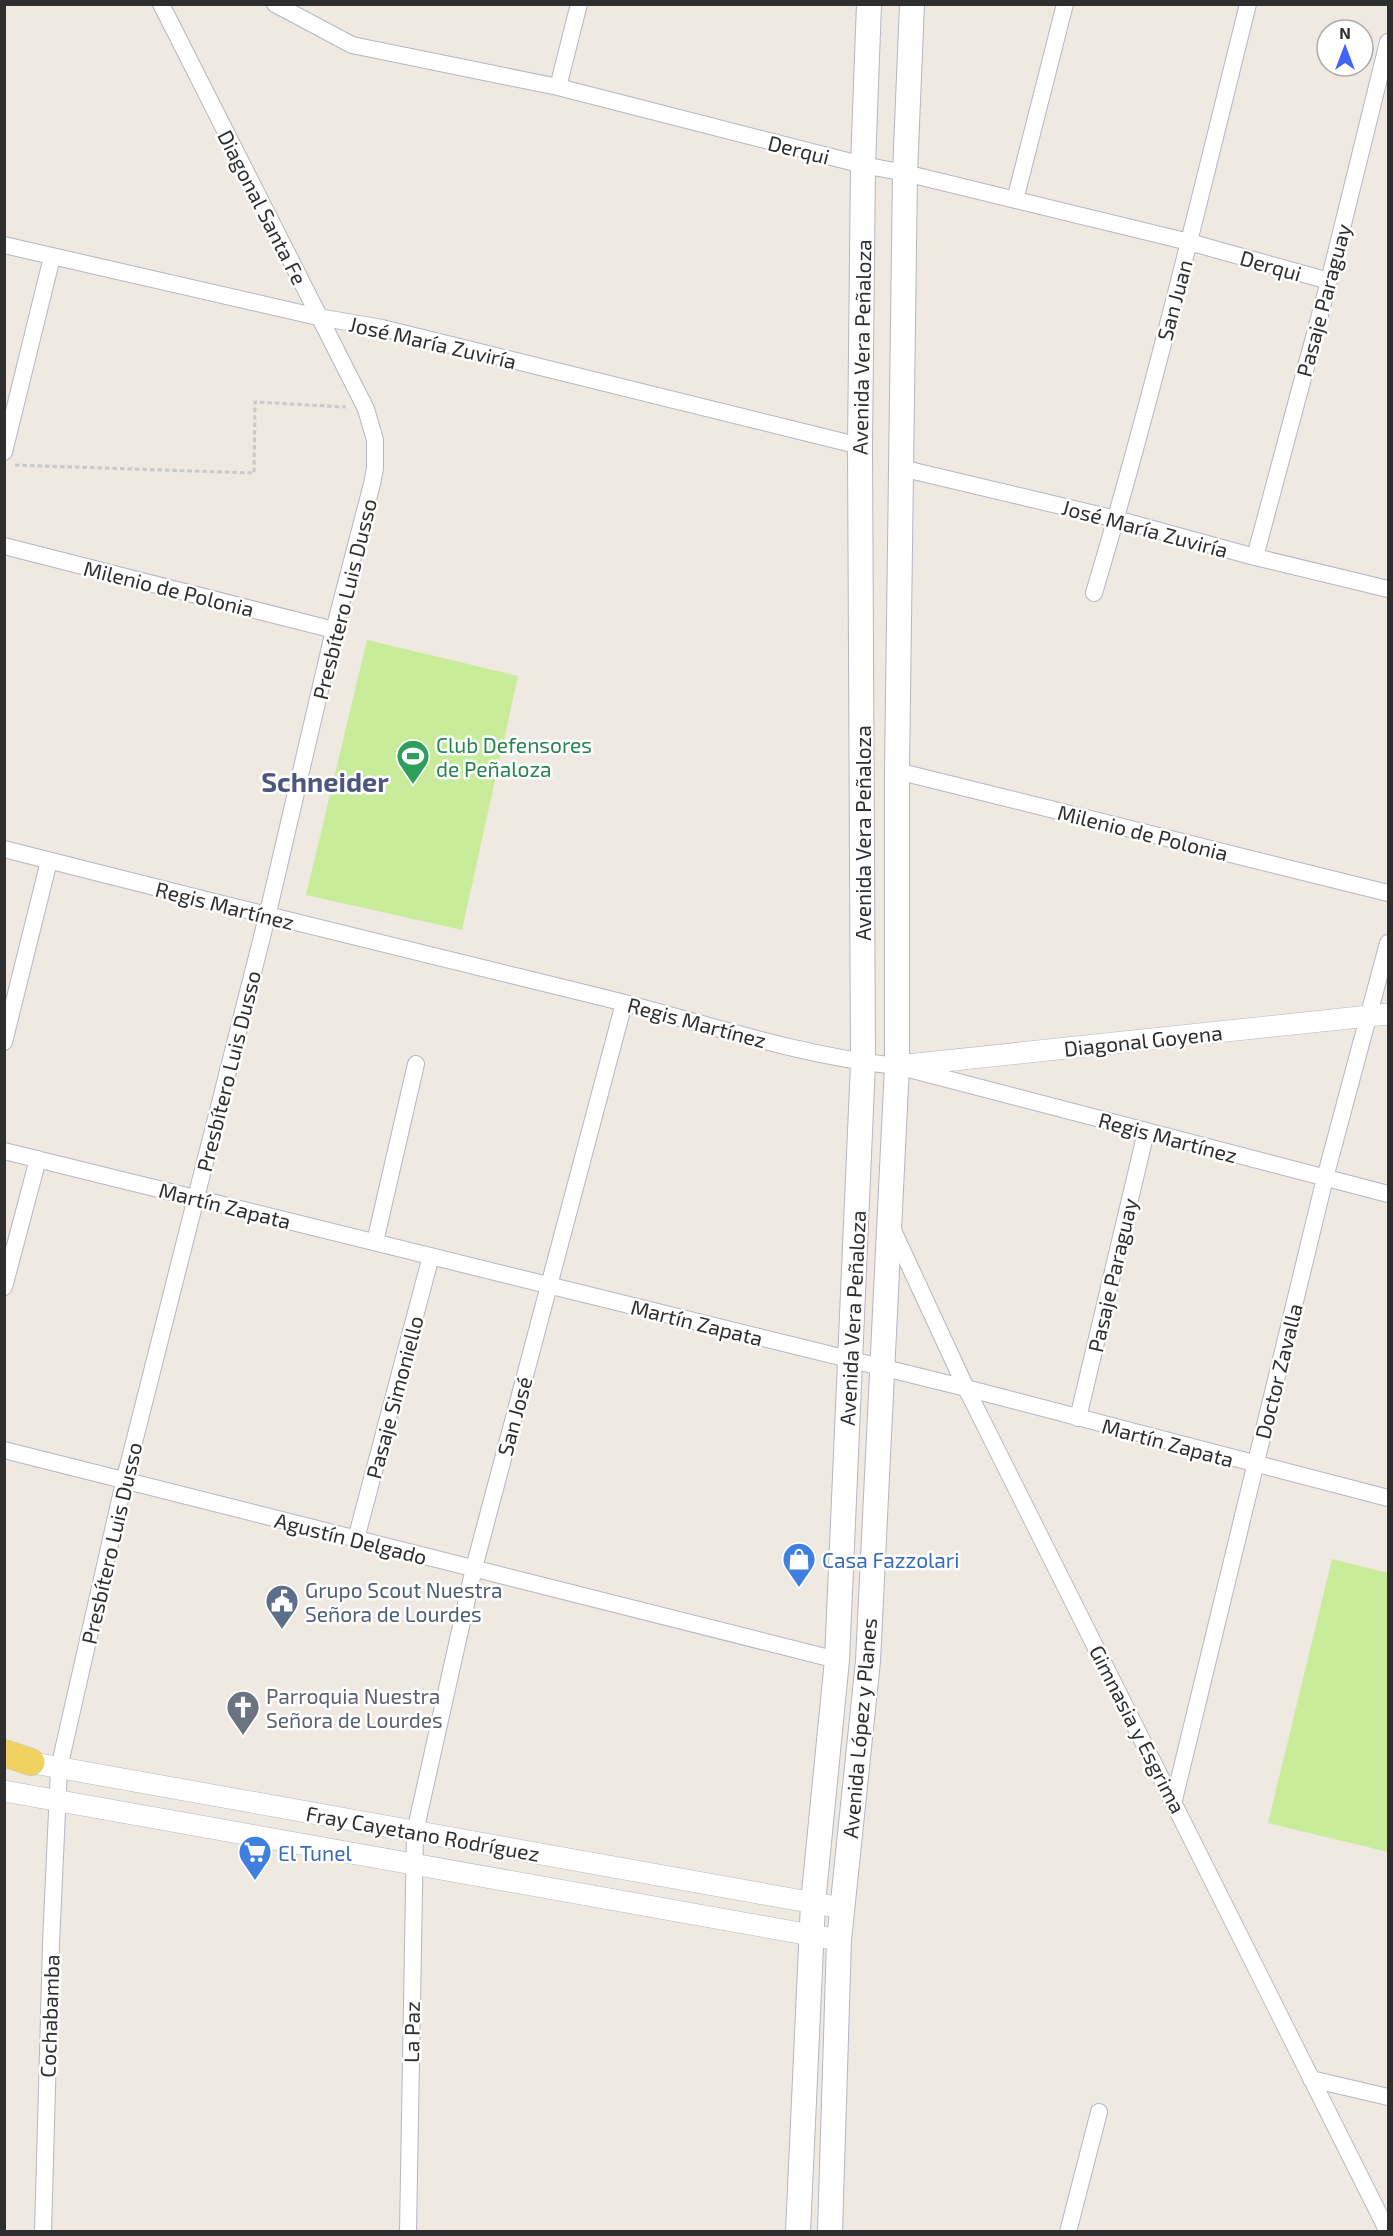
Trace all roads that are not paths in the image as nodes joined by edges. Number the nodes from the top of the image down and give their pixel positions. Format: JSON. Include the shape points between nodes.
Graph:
{"nodes":[{"id":1,"x":161,"y":4,"type":"edge"},
{"id":2,"x":276,"y":4,"type":"edge"},
{"id":3,"x":579,"y":4,"type":"edge"},
{"id":4,"x":869,"y":4,"type":"edge"},
{"id":5,"x":912,"y":4,"type":"edge"},
{"id":6,"x":1065,"y":4,"type":"edge"},
{"id":7,"x":1248,"y":4,"type":"edge"},
{"id":8,"x":1389,"y":42,"type":"edge"},
{"id":9,"x":558,"y":87,"type":"junction"},
{"id":10,"x":863,"y":165,"type":"junction"},
{"id":11,"x":905,"y":173,"type":"junction"},
{"id":12,"x":1015,"y":200,"type":"junction"},
{"id":13,"x":1189,"y":242,"type":"junction"},
{"id":14,"x":4,"y":245,"type":"edge"},
{"id":15,"x":52,"y":257,"type":"junction"},
{"id":16,"x":1329,"y":281,"type":"junction"},
{"id":17,"x":318,"y":317,"type":"junction"},
{"id":18,"x":366,"y":409,"type":"joint"},
{"id":19,"x":860,"y":446,"type":"junction"},
{"id":20,"x":4,"y":452,"type":"edge"},
{"id":21,"x":902,"y":468,"type":"junction"},
{"id":22,"x":1116,"y":519,"type":"junction"},
{"id":23,"x":4,"y":546,"type":"edge"},
{"id":24,"x":1255,"y":557,"type":"junction"},
{"id":25,"x":1389,"y":590,"type":"edge"},
{"id":26,"x":1094,"y":593,"type":"dead end"},
{"id":27,"x":334,"y":630,"type":"junction"},
{"id":28,"x":897,"y":771,"type":"junction"},
{"id":29,"x":4,"y":849,"type":"edge"},
{"id":30,"x":49,"y":861,"type":"junction"},
{"id":31,"x":1389,"y":893,"type":"edge"},
{"id":32,"x":267,"y":917,"type":"junction"},
{"id":33,"x":1389,"y":943,"type":"edge"},
{"id":34,"x":624,"y":1003,"type":"junction"},
{"id":35,"x":1378,"y":1015,"type":"edge"},
{"id":36,"x":4,"y":1042,"type":"edge"},
{"id":37,"x":863,"y":1063,"type":"junction"},
{"id":38,"x":416,"y":1064,"type":"dead end"},
{"id":39,"x":897,"y":1066,"type":"junction"},
{"id":40,"x":1146,"y":1131,"type":"junction"},
{"id":41,"x":4,"y":1151,"type":"edge"},
{"id":42,"x":38,"y":1159,"type":"junction"},
{"id":43,"x":1325,"y":1178,"type":"junction"},
{"id":44,"x":1389,"y":1194,"type":"edge"},
{"id":45,"x":196,"y":1198,"type":"junction"},
{"id":46,"x":891,"y":1225,"type":"junction"},
{"id":47,"x":375,"y":1242,"type":"junction"},
{"id":48,"x":431,"y":1256,"type":"junction"},
{"id":49,"x":549,"y":1285,"type":"junction"},
{"id":50,"x":4,"y":1287,"type":"edge"},
{"id":51,"x":850,"y":1359,"type":"junction"},
{"id":52,"x":883,"y":1368,"type":"junction"},
{"id":53,"x":966,"y":1388,"type":"junction"},
{"id":54,"x":1078,"y":1418,"type":"junction"},
{"id":55,"x":4,"y":1450,"type":"edge"},
{"id":56,"x":1255,"y":1464,"type":"junction"},
{"id":57,"x":124,"y":1482,"type":"junction"},
{"id":58,"x":1389,"y":1498,"type":"edge"},
{"id":59,"x":356,"y":1539,"type":"junction"},
{"id":60,"x":474,"y":1568,"type":"junction"},
{"id":61,"x":837,"y":1660,"type":"junction"},
{"id":62,"x":4,"y":1755,"type":"edge"},
{"id":63,"x":31,"y":1762,"type":"joint"},
{"id":64,"x":58,"y":1768,"type":"junction"},
{"id":65,"x":4,"y":1791,"type":"edge"},
{"id":66,"x":56,"y":1800,"type":"junction"},
{"id":67,"x":1174,"y":1800,"type":"junction"},
{"id":68,"x":415,"y":1832,"type":"junction"},
{"id":69,"x":413,"y":1865,"type":"junction"},
{"id":70,"x":813,"y":1903,"type":"junction"},
{"id":71,"x":842,"y":1908,"type":"junction"},
{"id":72,"x":811,"y":1935,"type":"junction"},
{"id":73,"x":839,"y":1940,"type":"junction"},
{"id":74,"x":1311,"y":2079,"type":"junction"},
{"id":75,"x":1389,"y":2097,"type":"edge"},
{"id":76,"x":1100,"y":2112,"type":"dead end"},
{"id":77,"x":43,"y":2232,"type":"edge"},
{"id":78,"x":408,"y":2232,"type":"edge"},
{"id":79,"x":798,"y":2232,"type":"edge"},
{"id":80,"x":830,"y":2232,"type":"edge"},
{"id":81,"x":1068,"y":2232,"type":"edge"},
{"id":82,"x":1388,"y":2232,"type":"edge"}],
"edges":[{"from":1,"to":17,"type":"street","name":"Diagonal Santa Fe"},
{"from":2,"to":9,"type":"street","name":"Derqui","via":[[352,45]]},
{"from":3,"to":9,"type":"street"},
{"from":4,"to":10,"type":"main road","name":"Avenida Vera Peñaloza"},
{"from":5,"to":11,"type":"main road","name":"Avenida Vera Peñaloza"},
{"from":6,"to":12,"type":"street"},
{"from":7,"to":13,"type":"street","name":"San Juan"},
{"from":8,"to":16,"type":"street","name":"Pasaje Paraguay"},
{"from":9,"to":10,"type":"street","name":"Derqui"},
{"from":10,"to":11,"type":"street","name":"Derqui"},
{"from":10,"to":19,"type":"main road","name":"Avenida Vera Peñaloza"},
{"from":11,"to":12,"type":"street","name":"Derqui"},
{"from":11,"to":21,"type":"main road","name":"Avenida Vera Peñaloza"},
{"from":12,"to":13,"type":"street","name":"Derqui"},
{"from":13,"to":16,"type":"street","name":"Derqui"},
{"from":13,"to":22,"type":"street","name":"San Juan"},
{"from":14,"to":15,"type":"street","name":"José María Zuviría"},
{"from":15,"to":17,"type":"street","name":"José María Zuviría"},
{"from":15,"to":20,"type":"street"},
{"from":16,"to":24,"type":"street","name":"Pasaje Paraguay"},
{"from":17,"to":18,"type":"street","name":"Diagonal Santa Fe"},
{"from":17,"to":19,"type":"street","name":"José María Zuviría","via":[[382,328]]},
{"from":18,"to":27,"type":"street","name":"Presbítero Luis Dusso","via":[[375,440],[375,468]]},
{"from":19,"to":37,"type":"main road","name":"Avenida Vera Peñaloza"},
{"from":21,"to":22,"type":"street","name":"José María Zuviría"},
{"from":21,"to":28,"type":"main road","name":"Avenida Vera Peñaloza"},
{"from":22,"to":24,"type":"street","name":"José María Zuviría"},
{"from":22,"to":26,"type":"street","name":"San Juan"},
{"from":23,"to":27,"type":"street","name":"Milenio de Polonia"},
{"from":24,"to":25,"type":"street","name":"José María Zuviría"},
{"from":27,"to":32,"type":"street","name":"Presbítero Luis Dusso"},
{"from":28,"to":31,"type":"street","name":"Milenio de Polonia"},
{"from":28,"to":39,"type":"main road","name":"Avenida Vera Peñaloza"},
{"from":29,"to":30,"type":"street","name":"Regis Martínez"},
{"from":30,"to":32,"type":"street","name":"Regis Martínez"},
{"from":30,"to":36,"type":"street"},
{"from":32,"to":34,"type":"street","name":"Regis Martínez"},
{"from":32,"to":45,"type":"street","name":"Presbítero Luis Dusso"},
{"from":33,"to":35,"type":"street","name":"Doctor Zavalla"},
{"from":34,"to":37,"type":"street","name":"Regis Martínez"},
{"from":34,"to":49,"type":"street","name":"San José"},
{"from":35,"to":39,"type":"street","name":"Diagonal Goyena"},
{"from":35,"to":43,"type":"street","name":"Doctor Zavalla"},
{"from":37,"to":39,"type":"street","name":"Regis Martínez"},
{"from":37,"to":51,"type":"main road","name":"Avenida Vera Peñaloza"},
{"from":38,"to":47,"type":"street"},
{"from":39,"to":40,"type":"street","name":"Regis Martínez"},
{"from":39,"to":46,"type":"main road","name":"Avenida Vera Peñaloza"},
{"from":40,"to":43,"type":"street","name":"Regis Martínez"},
{"from":40,"to":54,"type":"street","name":"Pasaje Paraguay"},
{"from":41,"to":42,"type":"street","name":"Martín Zapata"},
{"from":42,"to":45,"type":"street","name":"Martín Zapata"},
{"from":42,"to":50,"type":"street"},
{"from":43,"to":44,"type":"street","name":"Regis Martínez"},
{"from":43,"to":56,"type":"street","name":"Doctor Zavalla"},
{"from":45,"to":47,"type":"street","name":"Martín Zapata"},
{"from":45,"to":57,"type":"street","name":"Presbítero Luis Dusso"},
{"from":46,"to":52,"type":"main road","name":"Avenida López y Planes"},
{"from":46,"to":53,"type":"street","name":"Gimnasia y Esgrima"},
{"from":47,"to":48,"type":"street","name":"Martín Zapata"},
{"from":48,"to":49,"type":"street","name":"Martín Zapata"},
{"from":48,"to":59,"type":"street","name":"Pasaje Simoniello"},
{"from":49,"to":51,"type":"street","name":"Martín Zapata"},
{"from":49,"to":60,"type":"street","name":"San José"},
{"from":51,"to":52,"type":"street","name":"Martín Zapata"},
{"from":51,"to":61,"type":"main road","name":"Avenida Vera Peñaloza"},
{"from":52,"to":53,"type":"street","name":"Martín Zapata"},
{"from":52,"to":71,"type":"main road","name":"Avenida López y Planes","via":[[868,1661]]},
{"from":53,"to":54,"type":"street","name":"Martín Zapata"},
{"from":53,"to":67,"type":"street","name":"Gimnasia y Esgrima"},
{"from":54,"to":56,"type":"street","name":"Martín Zapata"},
{"from":55,"to":57,"type":"street","name":"Agustín Delgado"},
{"from":56,"to":58,"type":"street","name":"Martín Zapata"},
{"from":56,"to":67,"type":"street","name":"Doctor Zavalla"},
{"from":57,"to":59,"type":"street","name":"Agustín Delgado"},
{"from":57,"to":64,"type":"street","name":"Presbítero Luis Dusso"},
{"from":59,"to":60,"type":"street","name":"Agustín Delgado"},
{"from":60,"to":61,"type":"street","name":"Agustín Delgado"},
{"from":60,"to":68,"type":"street","name":"San José"},
{"from":61,"to":70,"type":"main road","name":"Avenida López y Planes"},
{"from":62,"to":63,"type":"main road"},
{"from":63,"to":64,"type":"street","name":"Fray Cayetano Rodríguez"},
{"from":64,"to":66,"type":"street","name":"Presbítero Luis Dusso"},
{"from":64,"to":68,"type":"street","name":"Fray Cayetano Rodríguez"},
{"from":65,"to":66,"type":"street","name":"Fray Cayetano Rodríguez"},
{"from":66,"to":69,"type":"street","name":"Fray Cayetano Rodríguez"},
{"from":66,"to":77,"type":"street","name":"Cochabamba"},
{"from":67,"to":74,"type":"street","name":"Gimnasia y Esgrima"},
{"from":68,"to":69,"type":"street","name":"La Paz"},
{"from":68,"to":70,"type":"street","name":"Fray Cayetano Rodríguez"},
{"from":69,"to":72,"type":"street","name":"Fray Cayetano Rodríguez"},
{"from":69,"to":78,"type":"street","name":"La Paz"},
{"from":70,"to":71,"type":"street","name":"Fray Cayetano Rodríguez"},
{"from":70,"to":72,"type":"main road","name":"Avenida López y Planes"},
{"from":71,"to":73,"type":"main road","name":"Avenida López y Planes"},
{"from":72,"to":73,"type":"street","name":"Fray Cayetano Rodríguez"},
{"from":72,"to":79,"type":"main road","name":"Avenida López y Planes"},
{"from":73,"to":80,"type":"main road","name":"Avenida López y Planes"},
{"from":74,"to":75,"type":"street"},
{"from":74,"to":82,"type":"street","name":"Gimnasia y Esgrima"},
{"from":76,"to":81,"type":"street"}]}
